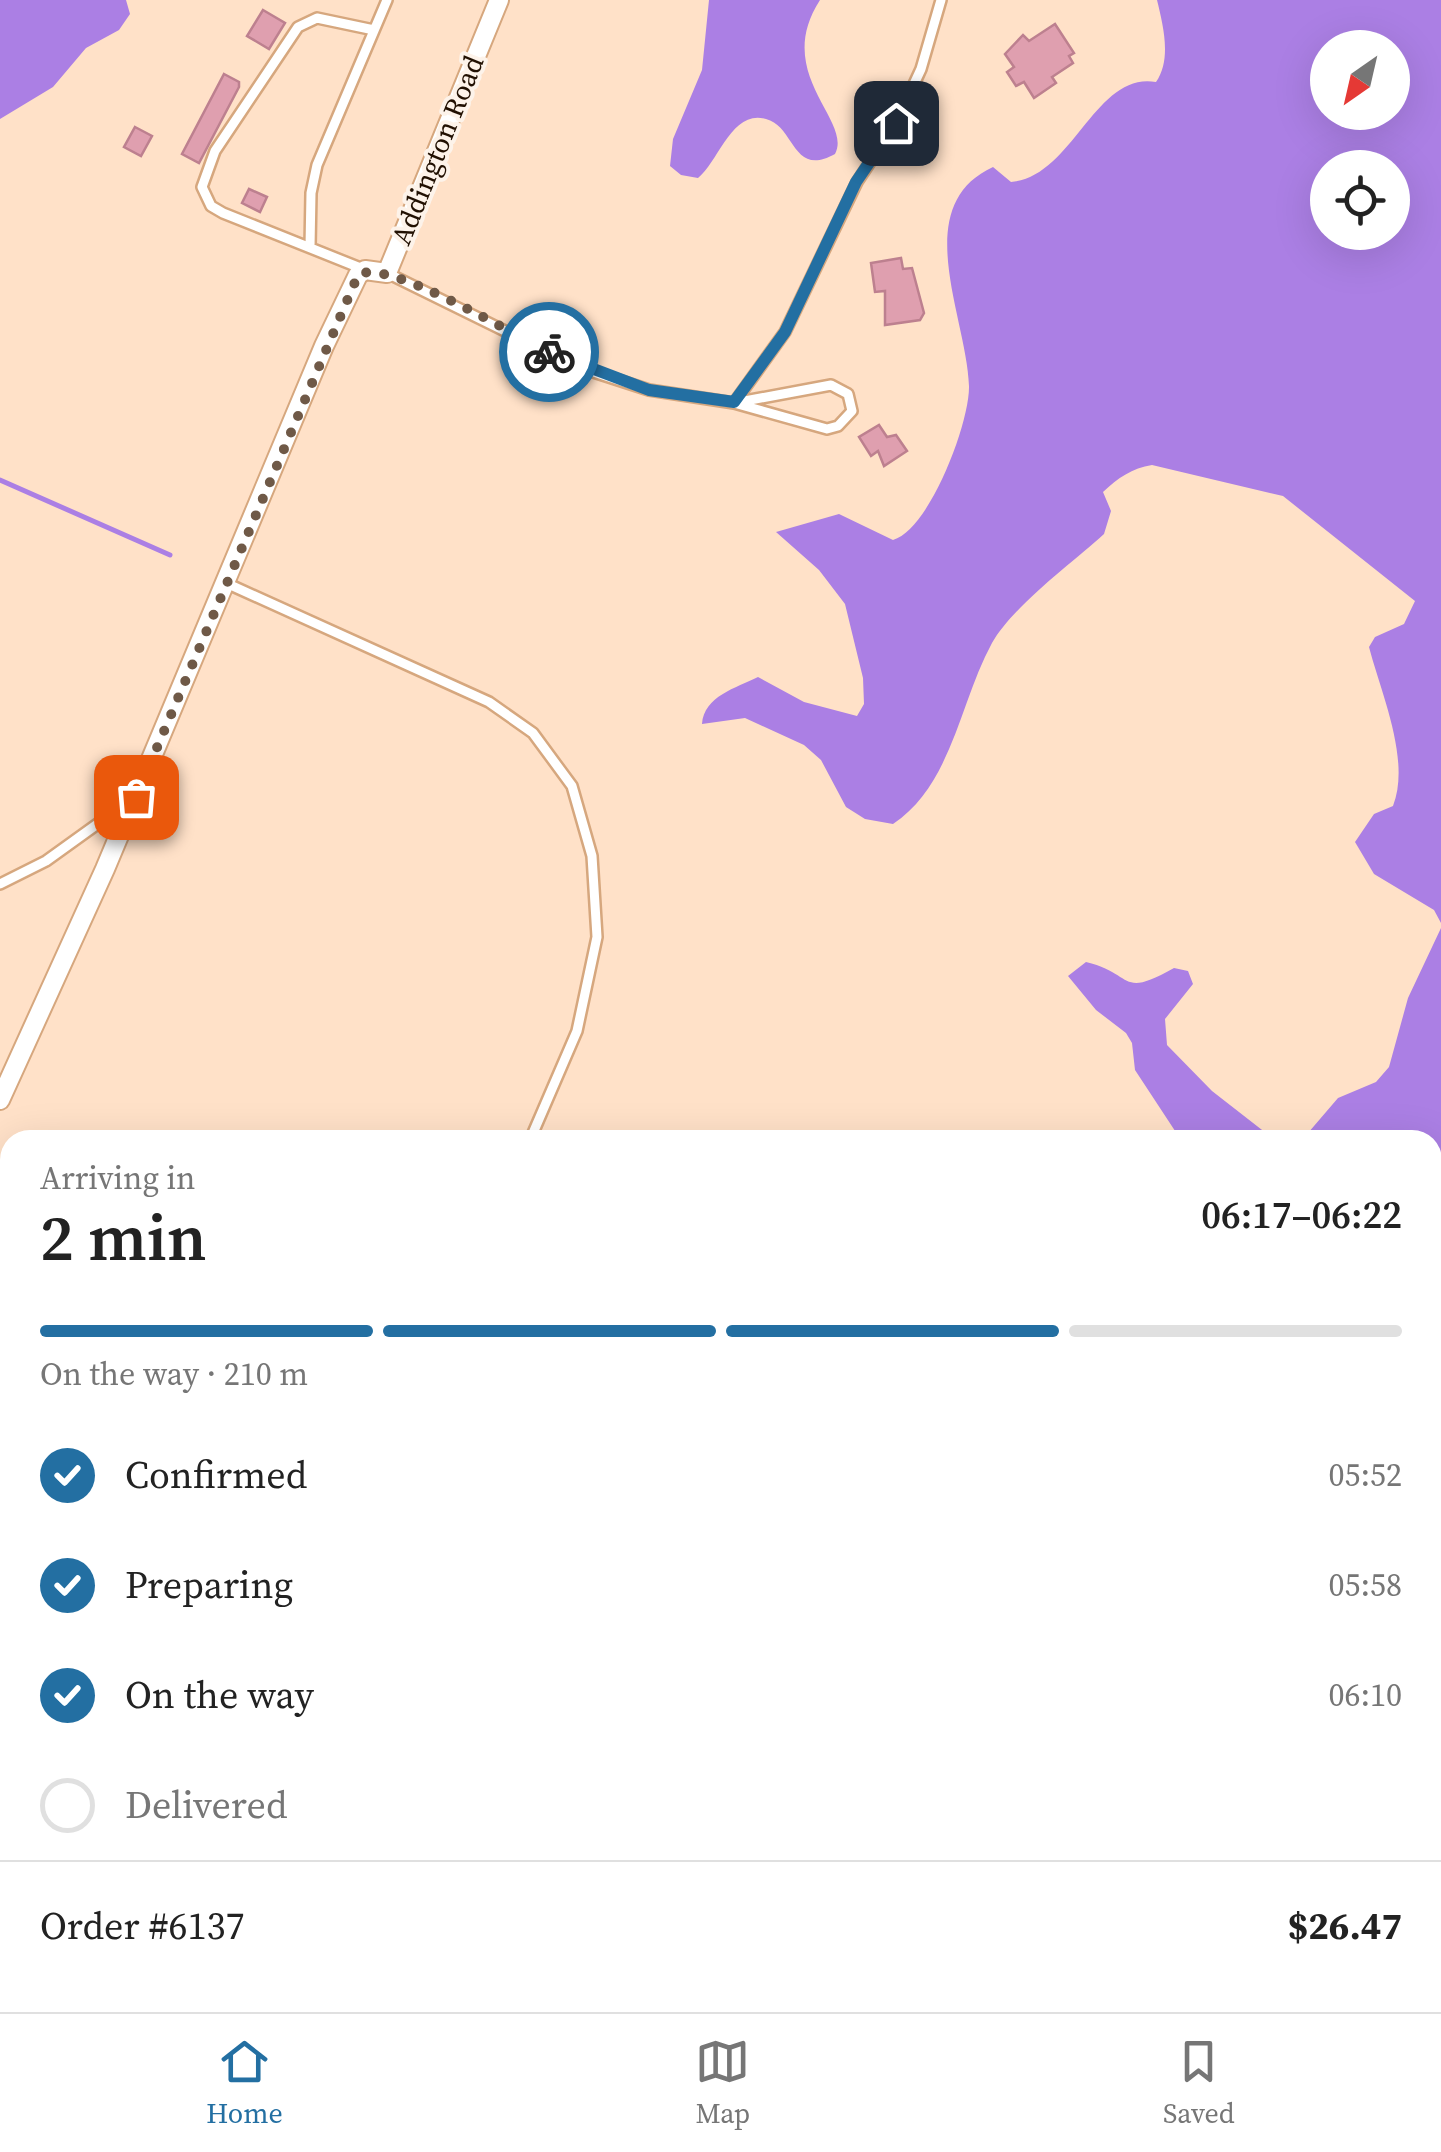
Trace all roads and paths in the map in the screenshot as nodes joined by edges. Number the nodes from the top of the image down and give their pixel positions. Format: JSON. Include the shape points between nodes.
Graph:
{"nodes":[{"id":1,"x":386,"y":0,"type":"edge"},
{"id":2,"x":499,"y":0,"type":"edge"},
{"id":3,"x":941,"y":0,"type":"edge"},
{"id":4,"x":374,"y":30,"type":"junction"},
{"id":5,"x":310,"y":246,"type":"junction"},
{"id":6,"x":366,"y":270,"type":"junction"},
{"id":7,"x":387,"y":273,"type":"junction"},
{"id":8,"x":734,"y":402,"type":"junction"},
{"id":9,"x":226,"y":583,"type":"junction"},
{"id":10,"x":136,"y":797,"type":"junction"},
{"id":11,"x":0,"y":884,"type":"edge"},
{"id":12,"x":0,"y":1100,"type":"edge"},
{"id":13,"x":534,"y":1130,"type":"edge"}],
"edges":[{"from":1,"to":4,"type":"lane"},
{"from":2,"to":7,"type":"street","name":"Addington Road"},
{"from":3,"to":8,"type":"lane","via":[[896,123],[856,182],[785,332]]},
{"from":4,"to":5,"type":"lane","via":[[317,165]]},
{"from":4,"to":5,"type":"lane","via":[[317,18],[298,27],[204,177],[211,206]]},
{"from":5,"to":6,"type":"lane"},
{"from":6,"to":7,"type":"street","name":"Addington Road"},
{"from":6,"to":9,"type":"street","name":"Addington Road","via":[[324,346]]},
{"from":7,"to":8,"type":"lane","via":[[578,367],[649,390]]},
{"from":8,"to":8,"type":"lane","via":[[816,429],[838,426],[852,411],[848,394],[831,385]]},
{"from":9,"to":10,"type":"street","name":"Addington Road"},
{"from":9,"to":13,"type":"lane","via":[[489,702],[533,734],[564,772],[592,856],[597,937],[584,1010]]},
{"from":10,"to":11,"type":"lane"},
{"from":10,"to":12,"type":"street","name":"Addington Road"}]}
